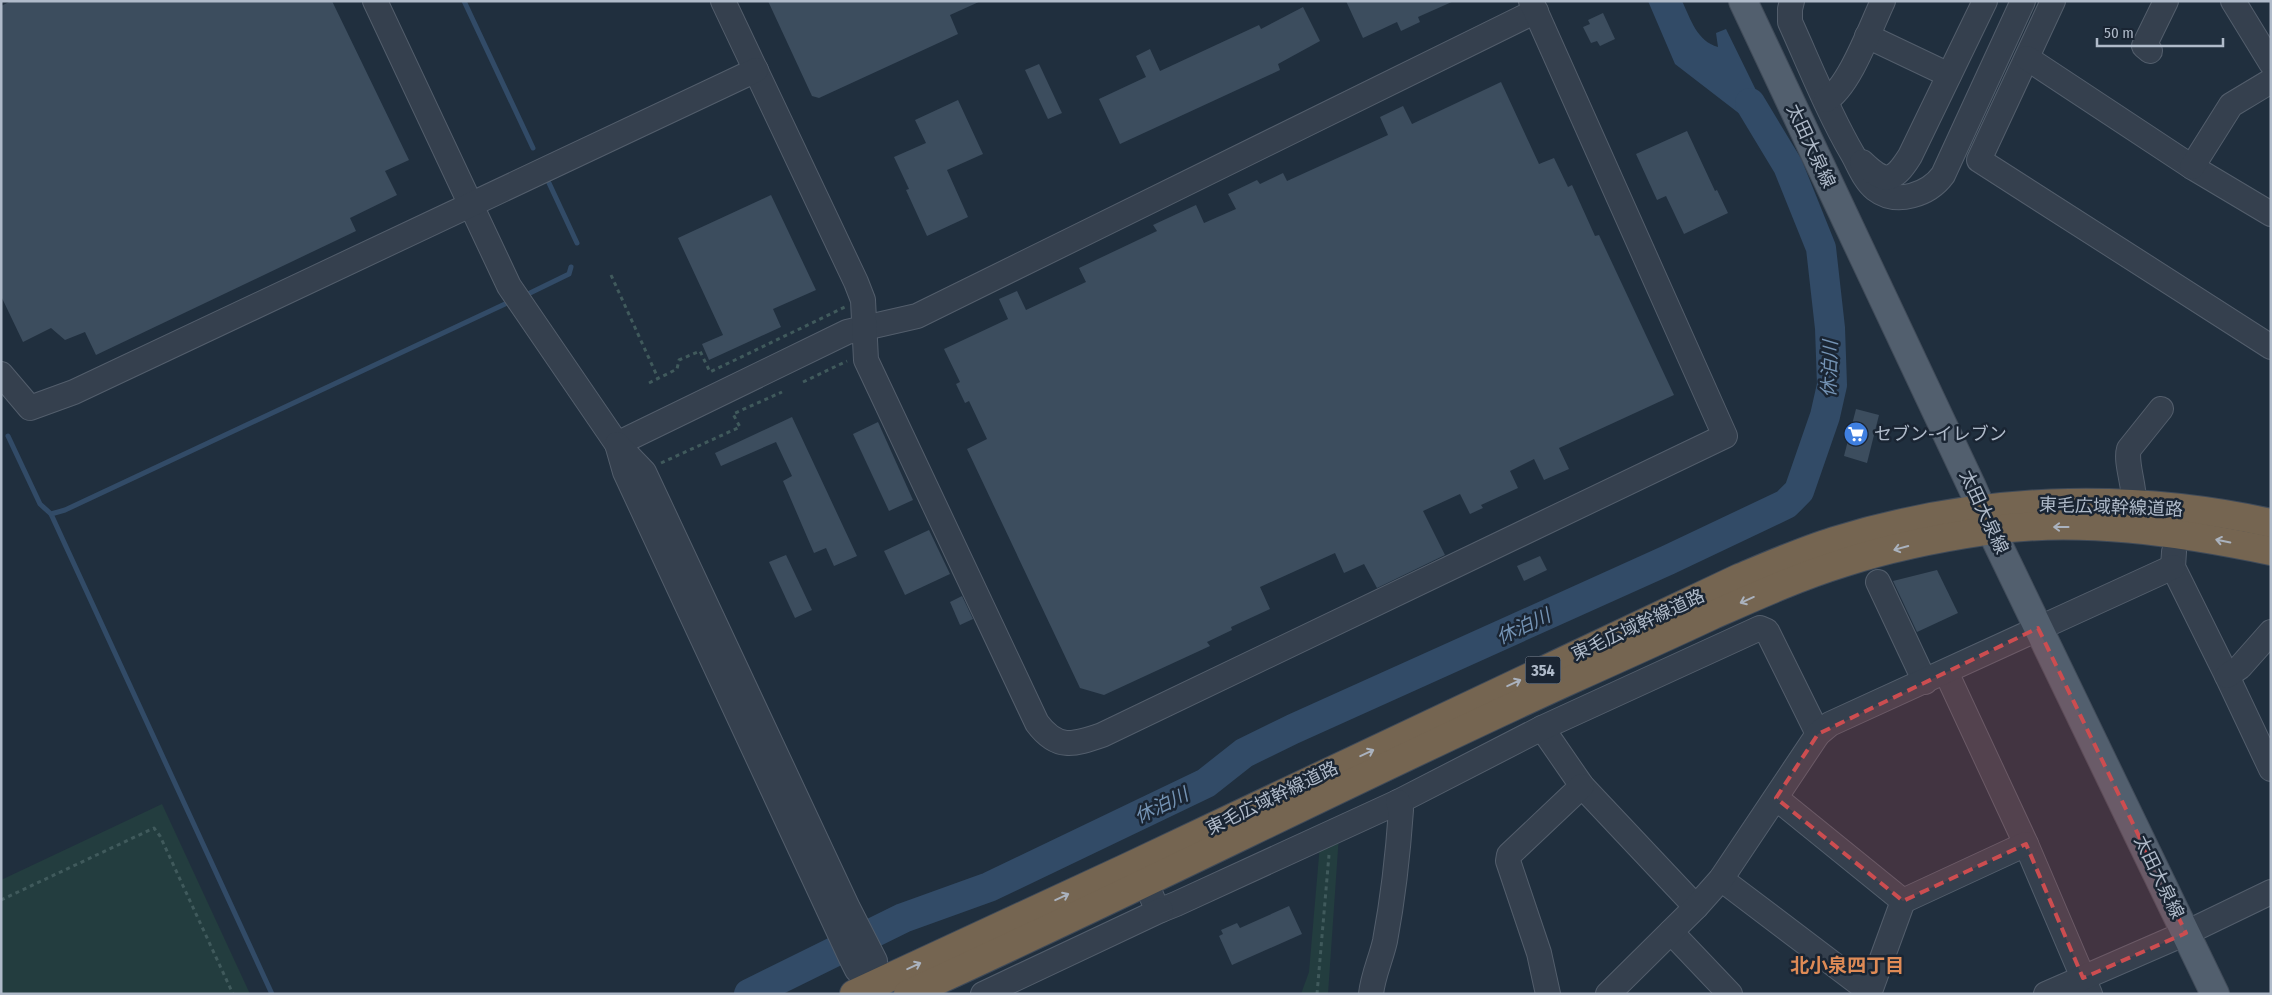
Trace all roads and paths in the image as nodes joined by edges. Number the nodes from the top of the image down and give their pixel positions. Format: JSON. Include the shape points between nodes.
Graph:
{"nodes":[{"id":1,"x":375,"y":1,"type":"edge"},
{"id":2,"x":723,"y":1,"type":"edge"},
{"id":3,"x":1743,"y":1,"type":"edge"},
{"id":4,"x":1792,"y":1,"type":"edge"},
{"id":5,"x":1883,"y":1,"type":"edge"},
{"id":6,"x":1985,"y":1,"type":"edge"},
{"id":7,"x":2023,"y":1,"type":"edge"},
{"id":8,"x":2053,"y":1,"type":"edge"},
{"id":9,"x":2166,"y":1,"type":"edge"},
{"id":10,"x":2234,"y":1,"type":"edge"},
{"id":11,"x":1534,"y":6,"type":"edge"},
{"id":12,"x":1867,"y":36,"type":"junction"},
{"id":13,"x":2150,"y":51,"type":"dead end"},
{"id":14,"x":2027,"y":58,"type":"junction"},
{"id":15,"x":2271,"y":62,"type":"edge"},
{"id":16,"x":756,"y":70,"type":"junction"},
{"id":17,"x":1949,"y":75,"type":"junction"},
{"id":18,"x":2271,"y":81,"type":"edge"},
{"id":19,"x":1826,"y":100,"type":"junction"},
{"id":20,"x":1852,"y":152,"type":"junction"},
{"id":21,"x":2192,"y":167,"type":"junction"},
{"id":22,"x":472,"y":204,"type":"junction"},
{"id":23,"x":2271,"y":214,"type":"edge"},
{"id":24,"x":611,"y":275,"type":"dead end"},
{"id":25,"x":849,"y":306,"type":"dead end"},
{"id":26,"x":866,"y":328,"type":"junction"},
{"id":27,"x":2271,"y":347,"type":"edge"},
{"id":28,"x":851,"y":359,"type":"dead end"},
{"id":29,"x":1,"y":374,"type":"edge"},
{"id":30,"x":658,"y":378,"type":"junction"},
{"id":31,"x":803,"y":382,"type":"dead end"},
{"id":32,"x":649,"y":383,"type":"dead end"},
{"id":33,"x":782,"y":392,"type":"dead end"},
{"id":34,"x":2161,"y":409,"type":"dead end"},
{"id":35,"x":617,"y":444,"type":"junction"},
{"id":36,"x":659,"y":466,"type":"dead end"},
{"id":37,"x":2134,"y":504,"type":"junction"},
{"id":38,"x":1986,"y":519,"type":"junction"},
{"id":39,"x":2271,"y":523,"type":"edge"},
{"id":40,"x":2174,"y":533,"type":"junction"},
{"id":41,"x":2271,"y":551,"type":"edge"},
{"id":42,"x":2173,"y":567,"type":"junction"},
{"id":43,"x":1878,"y":582,"type":"dead end"},
{"id":44,"x":2038,"y":628,"type":"junction"},
{"id":45,"x":2271,"y":632,"type":"edge"},
{"id":46,"x":1946,"y":672,"type":"junction"},
{"id":47,"x":2227,"y":676,"type":"junction"},
{"id":48,"x":1925,"y":682,"type":"junction"},
{"id":49,"x":1542,"y":728,"type":"junction"},
{"id":50,"x":1818,"y":734,"type":"junction"},
{"id":51,"x":2271,"y":769,"type":"edge"},
{"id":52,"x":1582,"y":786,"type":"junction"},
{"id":53,"x":1776,"y":798,"type":"junction"},
{"id":54,"x":1398,"y":802,"type":"junction"},
{"id":55,"x":2026,"y":844,"type":"junction"},
{"id":56,"x":1329,"y":847,"type":"dead end"},
{"id":57,"x":1721,"y":878,"type":"junction"},
{"id":58,"x":1146,"y":883,"type":"junction"},
{"id":59,"x":2271,"y":892,"type":"edge"},
{"id":60,"x":1,"y":900,"type":"edge"},
{"id":61,"x":1903,"y":902,"type":"junction"},
{"id":62,"x":1696,"y":907,"type":"junction"},
{"id":63,"x":1161,"y":910,"type":"junction"},
{"id":64,"x":1671,"y":932,"type":"junction"},
{"id":65,"x":2186,"y":933,"type":"junction"},
{"id":66,"x":2086,"y":986,"type":"edge"},
{"id":67,"x":869,"y":991,"type":"edge"},
{"id":68,"x":1869,"y":993,"type":"edge"},
{"id":69,"x":233,"y":994,"type":"edge"},
{"id":70,"x":908,"y":994,"type":"edge"},
{"id":71,"x":983,"y":994,"type":"edge"},
{"id":72,"x":1317,"y":994,"type":"edge"},
{"id":73,"x":1371,"y":994,"type":"edge"},
{"id":74,"x":1548,"y":994,"type":"edge"},
{"id":75,"x":1608,"y":994,"type":"edge"},
{"id":76,"x":1730,"y":994,"type":"edge"},
{"id":77,"x":2046,"y":994,"type":"edge"},
{"id":78,"x":2215,"y":994,"type":"edge"}],
"edges":[{"from":1,"to":22,"type":"street"},
{"from":2,"to":16,"type":"street"},
{"from":3,"to":38,"type":"main road","name":"太田大泉線"},
{"from":4,"to":19,"type":"street","via":[[1790,22]]},
{"from":5,"to":12,"type":"street"},
{"from":6,"to":17,"type":"street"},
{"from":7,"to":20,"type":"street","via":[[1935,186],[1906,196],[1884,193],[1875,189],[1866,178]]},
{"from":8,"to":14,"type":"street"},
{"from":9,"to":13,"type":"street","via":[[2144,46]]},
{"from":10,"to":15,"type":"street"},
{"from":11,"to":26,"type":"street","via":[[917,316]]},
{"from":11,"to":26,"type":"street","via":[[1725,436],[1102,735],[1082,742],[1056,742],[1037,723],[866,360]]},
{"from":12,"to":17,"type":"street"},
{"from":12,"to":19,"type":"street","via":[[1844,83],[1834,96]]},
{"from":14,"to":21,"type":"street"},
{"from":14,"to":27,"type":"street","via":[[1979,160]]},
{"from":16,"to":22,"type":"street"},
{"from":16,"to":26,"type":"street","via":[[856,282],[863,300]]},
{"from":17,"to":20,"type":"street","via":[[1900,173],[1882,177]]},
{"from":18,"to":21,"type":"street","via":[[2231,105]]},
{"from":19,"to":20,"type":"street"},
{"from":21,"to":23,"type":"street"},
{"from":22,"to":29,"type":"street","via":[[51,401],[30,408]]},
{"from":22,"to":35,"type":"street","via":[[499,267],[520,304]]},
{"from":24,"to":30,"type":"path"},
{"from":25,"to":30,"type":"path","via":[[710,372],[700,351],[679,360],[678,369]]},
{"from":26,"to":35,"type":"street","via":[[847,332]]},
{"from":28,"to":31,"type":"path"},
{"from":30,"to":32,"type":"path"},
{"from":33,"to":36,"type":"path","via":[[733,414],[740,427]]},
{"from":34,"to":37,"type":"street","via":[[2129,449],[2127,457]]},
{"from":35,"to":67,"type":"street","via":[[625,472],[860,953],[875,961]]},
{"from":37,"to":38,"type":"highway","name":"東毛広域幹線道路","number":"354","via":[[2045,502]]},
{"from":37,"to":39,"type":"highway","name":"東毛広域幹線道路","number":"354","via":[[2240,516]]},
{"from":40,"to":38,"type":"highway","name":"東毛広域幹線道路","number":"354","one_way":true,"via":[[2109,527],[2029,527]]},
{"from":38,"to":44,"type":"main road","name":"太田大泉線"},
{"from":38,"to":58,"type":"highway","name":"東毛広域幹線道路","number":"354","one_way":true,"via":[[1779,586],[1421,750]]},
{"from":67,"to":38,"type":"highway","name":"東毛広域幹線道路","number":"354","one_way":true,"via":[[1739,578],[1834,541],[1888,526]]},
{"from":41,"to":40,"type":"highway","name":"東毛広域幹線道路","number":"354","one_way":true},
{"from":40,"to":42,"type":"street"},
{"from":42,"to":44,"type":"street"},
{"from":42,"to":47,"type":"street"},
{"from":43,"to":48,"type":"street"},
{"from":44,"to":46,"type":"street"},
{"from":44,"to":65,"type":"main road","name":"太田大泉線"},
{"from":45,"to":47,"type":"street"},
{"from":46,"to":48,"type":"street"},
{"from":46,"to":55,"type":"street"},
{"from":47,"to":51,"type":"street"},
{"from":48,"to":50,"type":"street","via":[[1830,724]]},
{"from":49,"to":50,"type":"street","via":[[1760,628],[1767,631]]},
{"from":49,"to":52,"type":"street"},
{"from":49,"to":54,"type":"street"},
{"from":50,"to":53,"type":"street"},
{"from":52,"to":62,"type":"street"},
{"from":52,"to":74,"type":"street","via":[[1509,855],[1508,861],[1539,953]]},
{"from":53,"to":57,"type":"street"},
{"from":53,"to":61,"type":"street"},
{"from":54,"to":63,"type":"street"},
{"from":54,"to":73,"type":"street","via":[[1401,810],[1394,883],[1385,943]]},
{"from":55,"to":61,"type":"street"},
{"from":55,"to":66,"type":"street"},
{"from":56,"to":72,"type":"path"},
{"from":57,"to":62,"type":"street"},
{"from":57,"to":68,"type":"street"},
{"from":58,"to":63,"type":"street"},
{"from":58,"to":70,"type":"highway","name":"東毛広域幹線道路","number":"354"},
{"from":59,"to":65,"type":"street"},
{"from":60,"to":69,"type":"path","via":[[154,828]]},
{"from":61,"to":68,"type":"street"},
{"from":62,"to":64,"type":"street"},
{"from":63,"to":71,"type":"street"},
{"from":64,"to":75,"type":"street"},
{"from":64,"to":76,"type":"street"},
{"from":65,"to":66,"type":"street"},
{"from":65,"to":78,"type":"main road","name":"太田大泉線"},
{"from":66,"to":77,"type":"street"}]}
